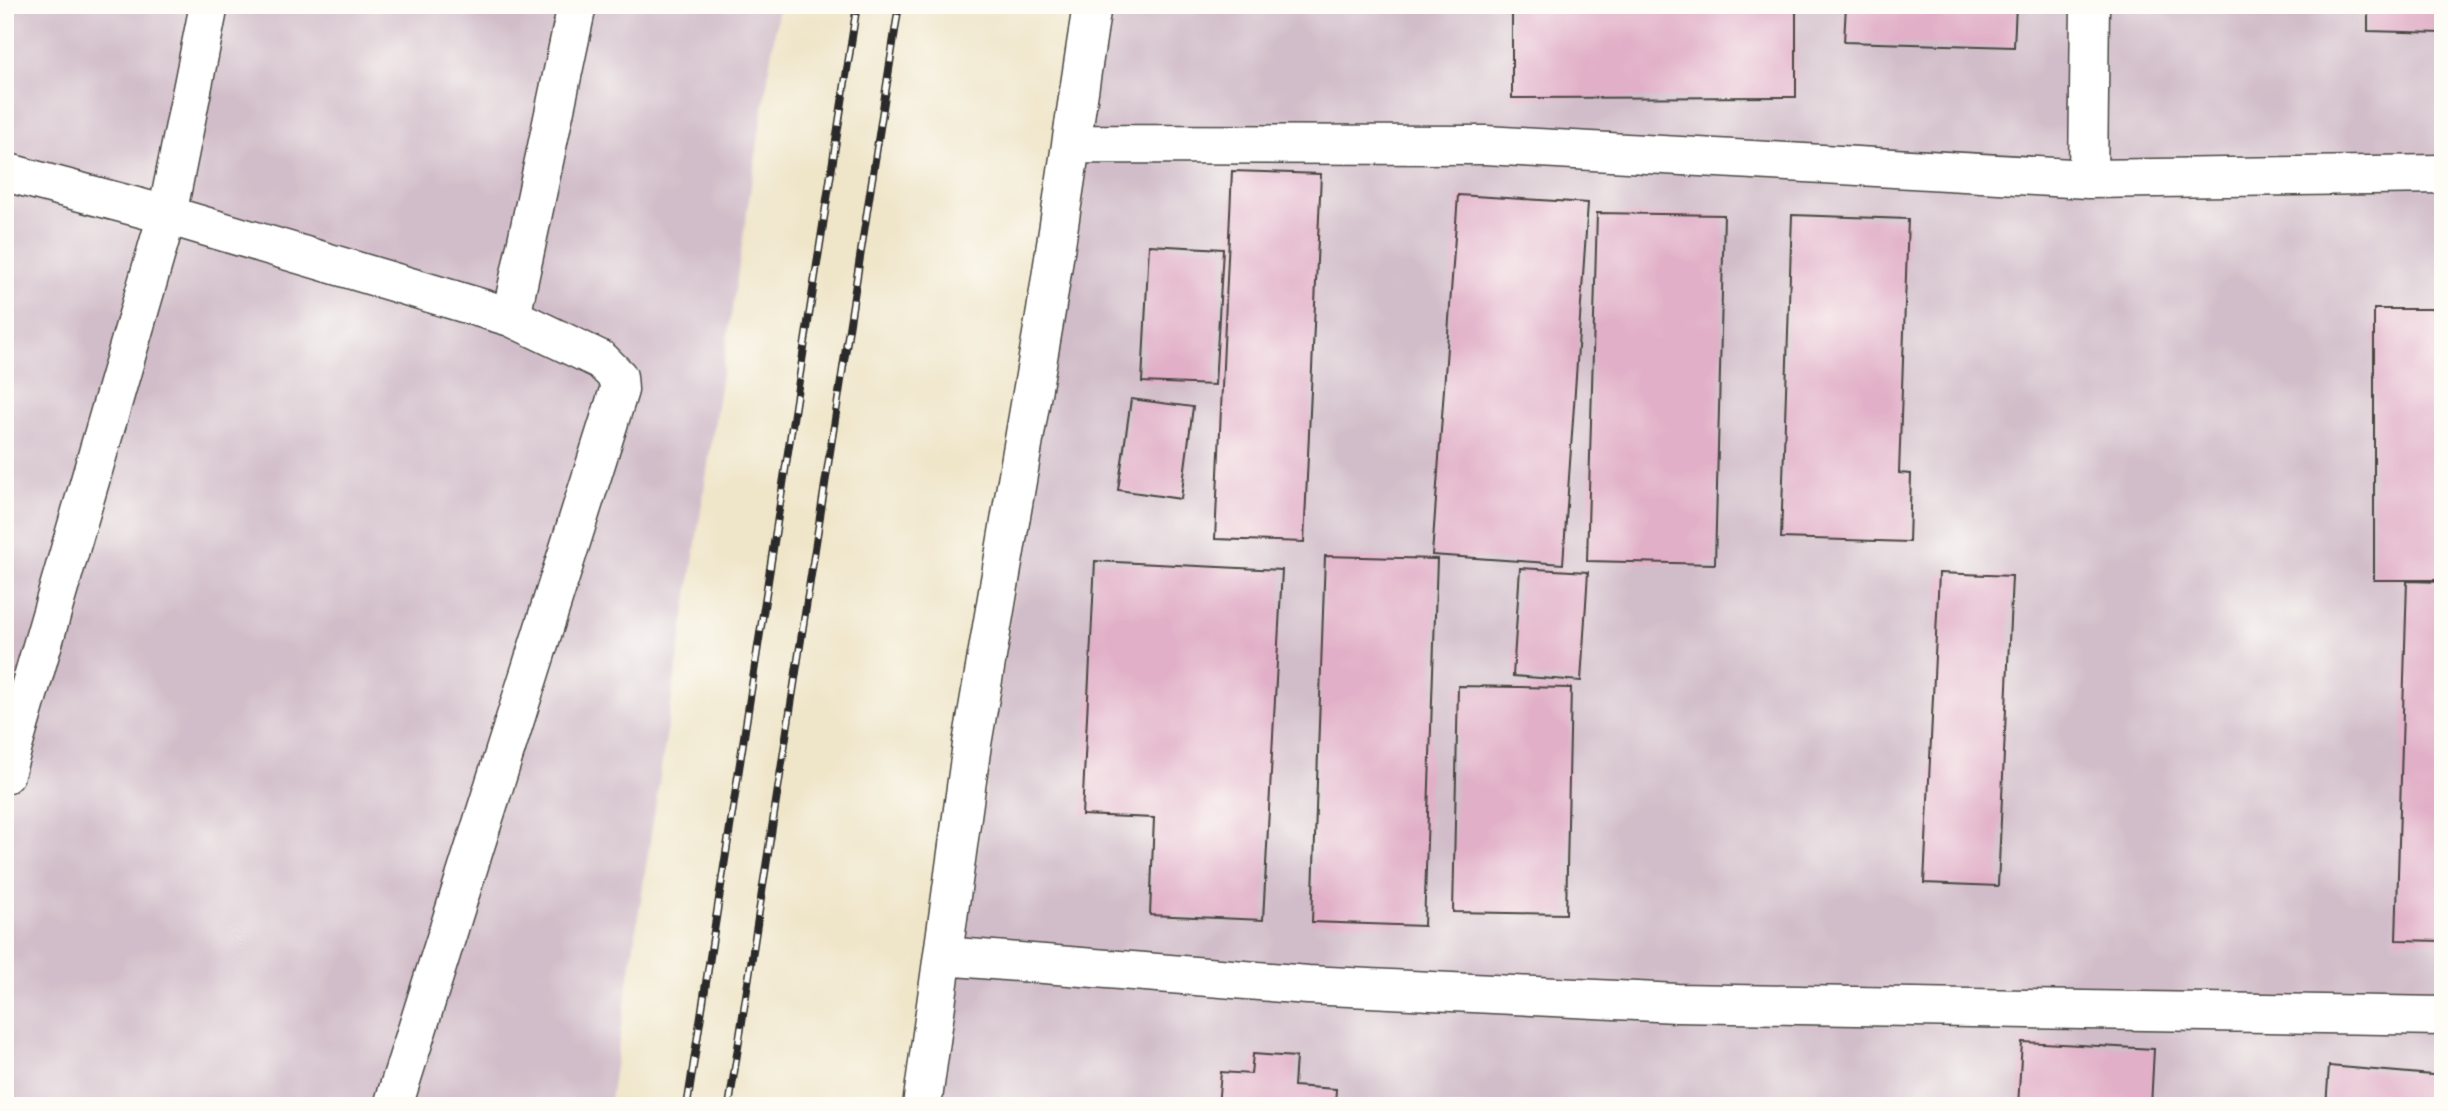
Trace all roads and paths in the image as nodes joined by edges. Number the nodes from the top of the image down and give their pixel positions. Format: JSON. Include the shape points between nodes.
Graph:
{"nodes":[{"id":1,"x":209,"y":5,"type":"edge"},
{"id":2,"x":577,"y":5,"type":"edge"},
{"id":3,"x":1092,"y":5,"type":"edge"},
{"id":4,"x":2091,"y":5,"type":"edge"},
{"id":5,"x":1072,"y":144,"type":"junction"},
{"id":6,"x":5,"y":172,"type":"edge"},
{"id":7,"x":2443,"y":174,"type":"edge"},
{"id":8,"x":2088,"y":179,"type":"junction"},
{"id":9,"x":167,"y":215,"type":"junction"},
{"id":10,"x":511,"y":317,"type":"junction"},
{"id":11,"x":5,"y":774,"type":"edge"},
{"id":12,"x":943,"y":957,"type":"junction"},
{"id":13,"x":2443,"y":1016,"type":"edge"},
{"id":14,"x":393,"y":1106,"type":"edge"},
{"id":15,"x":922,"y":1106,"type":"edge"}],
"edges":[{"from":1,"to":9,"type":"street"},
{"from":2,"to":10,"type":"street"},
{"from":3,"to":5,"type":"street"},
{"from":4,"to":8,"type":"street"},
{"from":5,"to":8,"type":"street","via":[[1485,145]]},
{"from":5,"to":12,"type":"street","via":[[972,744]]},
{"from":6,"to":9,"type":"street"},
{"from":7,"to":8,"type":"street"},
{"from":9,"to":10,"type":"street"},
{"from":9,"to":11,"type":"street"},
{"from":10,"to":14,"type":"street","via":[[610,366],[618,377],[619,390]]},
{"from":12,"to":13,"type":"street","via":[[1308,985],[1677,1003]]},
{"from":12,"to":15,"type":"street"}]}
